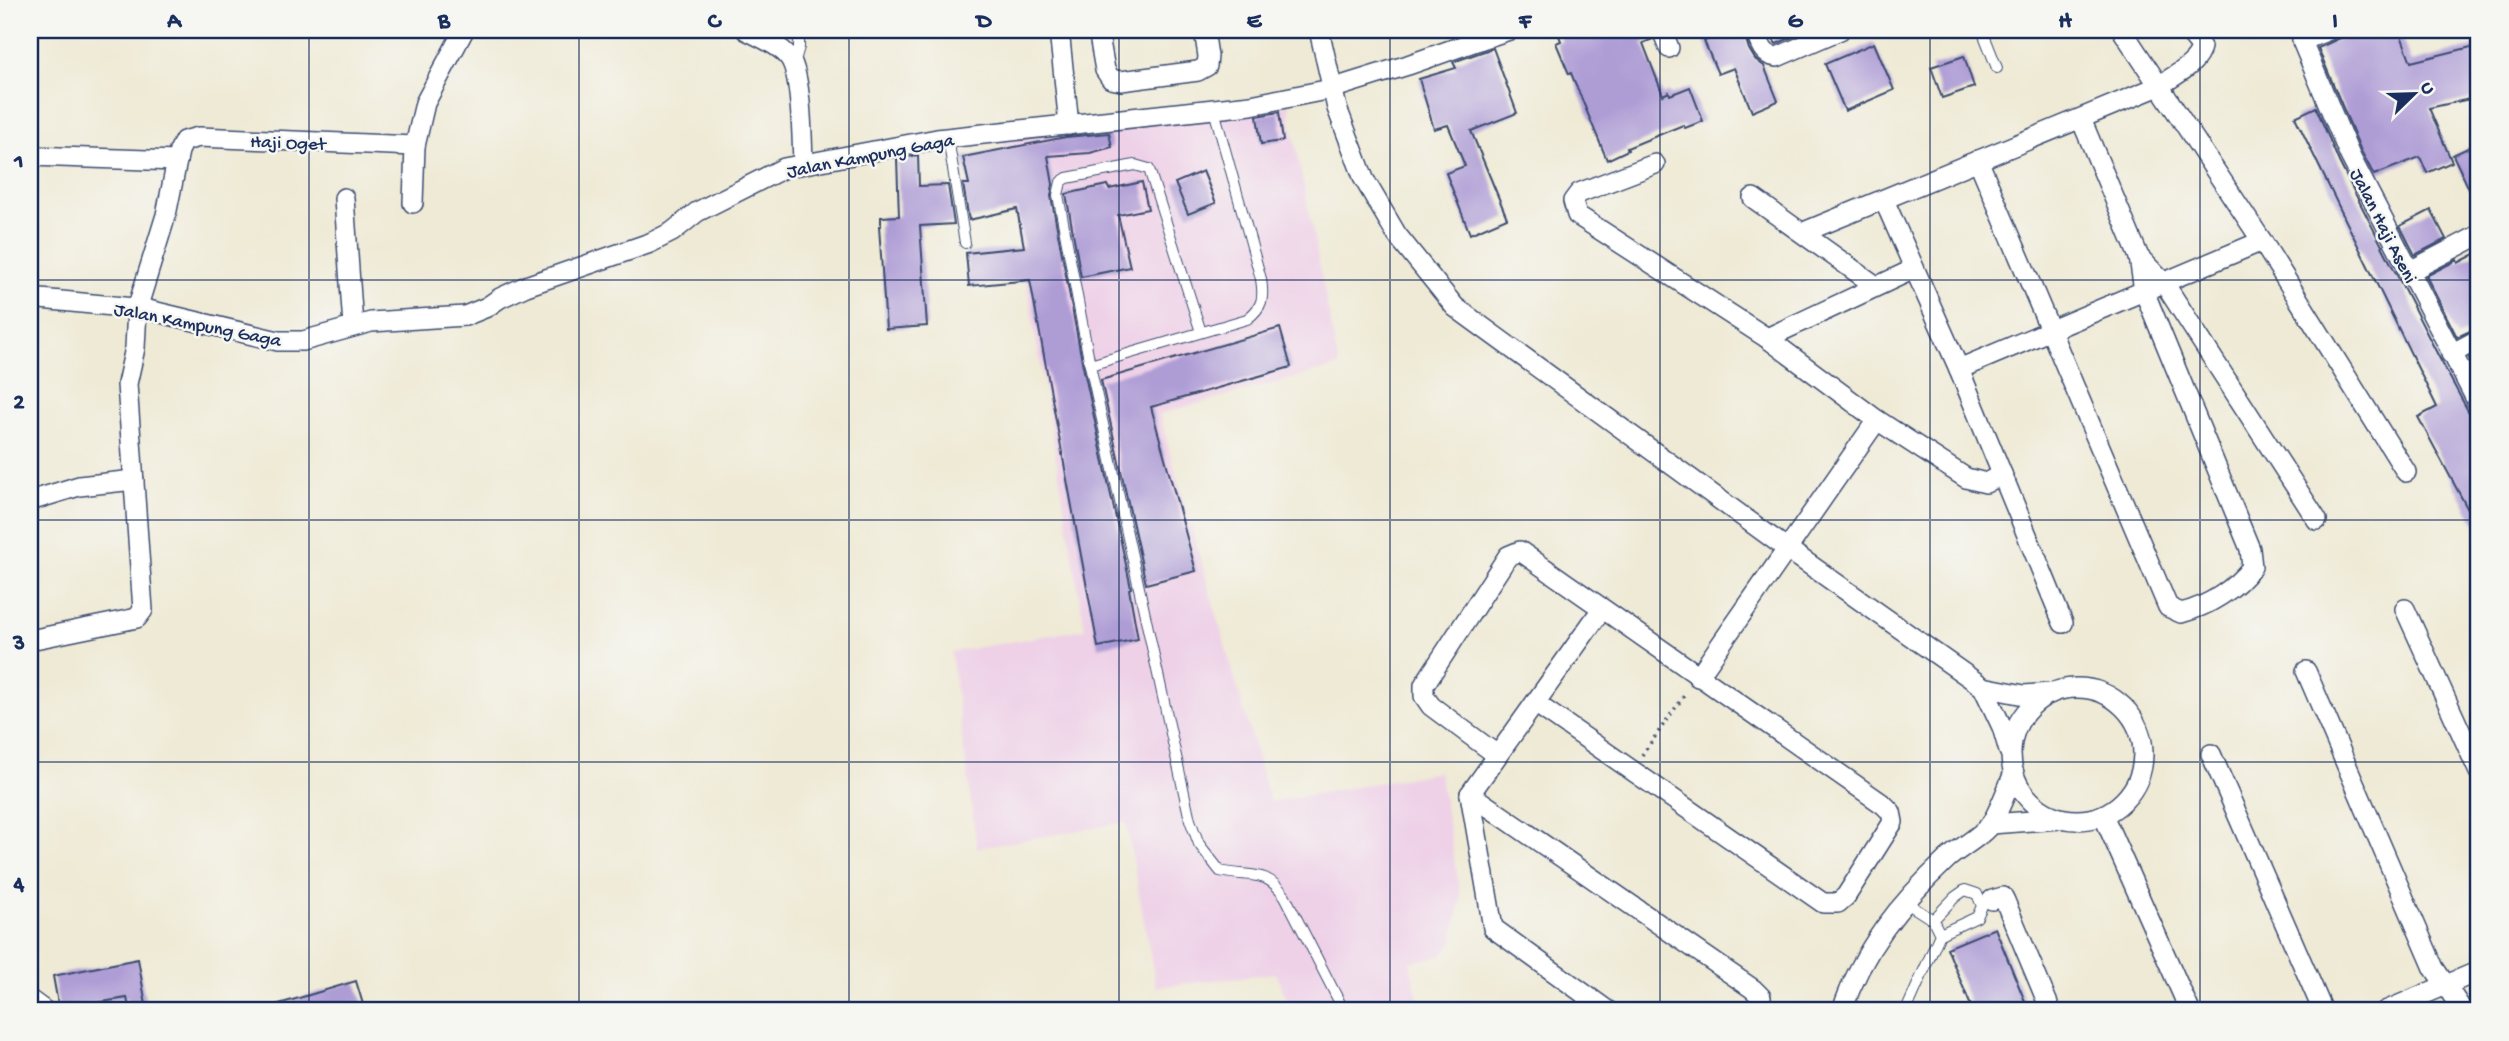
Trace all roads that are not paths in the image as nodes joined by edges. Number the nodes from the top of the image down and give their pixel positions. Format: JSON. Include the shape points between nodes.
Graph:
{"nodes":[{"id":1,"x":464,"y":30,"type":"edge"},
{"id":2,"x":746,"y":30,"type":"edge"},
{"id":3,"x":799,"y":30,"type":"edge"},
{"id":4,"x":1059,"y":30,"type":"edge"},
{"id":5,"x":1098,"y":30,"type":"edge"},
{"id":6,"x":1204,"y":30,"type":"edge"},
{"id":7,"x":1319,"y":30,"type":"edge"},
{"id":8,"x":1510,"y":30,"type":"edge"},
{"id":9,"x":1755,"y":30,"type":"edge"},
{"id":10,"x":1840,"y":30,"type":"edge"},
{"id":11,"x":1982,"y":30,"type":"edge"},
{"id":12,"x":2122,"y":30,"type":"edge"},
{"id":13,"x":2188,"y":30,"type":"edge"},
{"id":14,"x":2329,"y":30,"type":"edge"},
{"id":15,"x":1478,"y":35,"type":"edge"},
{"id":16,"x":794,"y":65,"type":"junction"},
{"id":17,"x":1997,"y":68,"type":"dead end"},
{"id":18,"x":2159,"y":86,"type":"junction"},
{"id":19,"x":1331,"y":89,"type":"junction"},
{"id":20,"x":1214,"y":110,"type":"junction"},
{"id":21,"x":2081,"y":119,"type":"junction"},
{"id":22,"x":1069,"y":125,"type":"junction"},
{"id":23,"x":948,"y":138,"type":"junction"},
{"id":24,"x":415,"y":146,"type":"junction"},
{"id":25,"x":30,"y":156,"type":"edge"},
{"id":26,"x":1978,"y":160,"type":"junction"},
{"id":27,"x":177,"y":161,"type":"junction"},
{"id":28,"x":803,"y":163,"type":"junction"},
{"id":29,"x":1655,"y":164,"type":"dead end"},
{"id":30,"x":344,"y":198,"type":"dead end"},
{"id":31,"x":1753,"y":198,"type":"dead end"},
{"id":32,"x":1884,"y":200,"type":"junction"},
{"id":33,"x":413,"y":203,"type":"dead end"},
{"id":34,"x":1804,"y":233,"type":"junction"},
{"id":35,"x":2479,"y":235,"type":"edge"},
{"id":36,"x":2262,"y":241,"type":"junction"},
{"id":37,"x":965,"y":243,"type":"dead end"},
{"id":38,"x":2139,"y":257,"type":"junction"},
{"id":39,"x":1914,"y":269,"type":"junction"},
{"id":40,"x":2411,"y":271,"type":"junction"},
{"id":41,"x":2164,"y":283,"type":"junction"},
{"id":42,"x":1876,"y":286,"type":"junction"},
{"id":43,"x":2144,"y":291,"type":"junction"},
{"id":44,"x":30,"y":298,"type":"edge"},
{"id":45,"x":137,"y":309,"type":"junction"},
{"id":46,"x":353,"y":326,"type":"junction"},
{"id":47,"x":2051,"y":330,"type":"junction"},
{"id":48,"x":1200,"y":332,"type":"junction"},
{"id":49,"x":1767,"y":338,"type":"junction"},
{"id":50,"x":2479,"y":339,"type":"edge"},
{"id":51,"x":2451,"y":354,"type":"junction"},
{"id":52,"x":1090,"y":365,"type":"junction"},
{"id":53,"x":1959,"y":369,"type":"junction"},
{"id":54,"x":2479,"y":405,"type":"edge"},
{"id":55,"x":1877,"y":420,"type":"junction"},
{"id":56,"x":2406,"y":472,"type":"dead end"},
{"id":57,"x":2002,"y":474,"type":"junction"},
{"id":58,"x":134,"y":480,"type":"junction"},
{"id":59,"x":30,"y":501,"type":"edge"},
{"id":60,"x":2317,"y":520,"type":"dead end"},
{"id":61,"x":1786,"y":548,"type":"junction"},
{"id":62,"x":1602,"y":609,"type":"junction"},
{"id":63,"x":2405,"y":609,"type":"dead end"},
{"id":64,"x":2063,"y":623,"type":"dead end"},
{"id":65,"x":30,"y":640,"type":"edge"},
{"id":66,"x":2306,"y":671,"type":"dead end"},
{"id":67,"x":1698,"y":677,"type":"junction"},
{"id":68,"x":1983,"y":687,"type":"junction"},
{"id":69,"x":2051,"y":693,"type":"junction"},
{"id":70,"x":1535,"y":703,"type":"junction"},
{"id":71,"x":2211,"y":754,"type":"dead end"},
{"id":72,"x":1497,"y":755,"type":"junction"},
{"id":73,"x":2012,"y":766,"type":"junction"},
{"id":74,"x":2479,"y":772,"type":"edge"},
{"id":75,"x":1471,"y":794,"type":"junction"},
{"id":76,"x":2104,"y":815,"type":"junction"},
{"id":77,"x":2062,"y":819,"type":"junction"},
{"id":78,"x":1991,"y":824,"type":"junction"},
{"id":79,"x":1992,"y":900,"type":"dead end"},
{"id":80,"x":1904,"y":902,"type":"junction"},
{"id":81,"x":1933,"y":920,"type":"junction"},
{"id":82,"x":1940,"y":934,"type":"junction"},
{"id":83,"x":2479,"y":971,"type":"edge"},
{"id":84,"x":2447,"y":985,"type":"junction"},
{"id":85,"x":30,"y":1000,"type":"edge"},
{"id":86,"x":45,"y":1011,"type":"edge"},
{"id":87,"x":1344,"y":1011,"type":"edge"},
{"id":88,"x":1608,"y":1011,"type":"edge"},
{"id":89,"x":1761,"y":1011,"type":"edge"},
{"id":90,"x":1842,"y":1011,"type":"edge"},
{"id":91,"x":1906,"y":1011,"type":"edge"},
{"id":92,"x":2051,"y":1011,"type":"edge"},
{"id":93,"x":2190,"y":1011,"type":"edge"},
{"id":94,"x":2323,"y":1011,"type":"edge"},
{"id":95,"x":2385,"y":1011,"type":"edge"},
{"id":96,"x":2463,"y":1011,"type":"edge"}],
"edges":[{"from":1,"to":24,"type":"street","via":[[425,103]]},
{"from":2,"to":16,"type":"street","via":[[781,50]]},
{"from":3,"to":16,"type":"lane"},
{"from":4,"to":22,"type":"street"},
{"from":5,"to":6,"type":"street","via":[[1105,70],[1111,79],[1121,81],[1207,66]]},
{"from":7,"to":19,"type":"street"},
{"from":8,"to":15,"type":"street","name":"Jalan Kampung Gaga"},
{"from":9,"to":10,"type":"street","via":[[1769,57]]},
{"from":11,"to":17,"type":"lane"},
{"from":12,"to":18,"type":"street"},
{"from":13,"to":18,"type":"street","via":[[2200,52],[2194,62]]},
{"from":14,"to":40,"type":"street","name":"Jalan Haji Aseni","via":[[2302,41],[2350,156]]},
{"from":15,"to":19,"type":"street","name":"Jalan Kampung Gaga","via":[[1408,65]]},
{"from":16,"to":28,"type":"street"},
{"from":18,"to":21,"type":"street"},
{"from":18,"to":36,"type":"street"},
{"from":19,"to":20,"type":"street","name":"Jalan Kampung Gaga"},
{"from":19,"to":61,"type":"street","via":[[1364,179],[1397,235],[1455,307]]},
{"from":20,"to":22,"type":"street","name":"Jalan Kampung Gaga"},
{"from":20,"to":48,"type":"lane","via":[[1264,295],[1258,311],[1247,319]]},
{"from":21,"to":26,"type":"street"},
{"from":21,"to":38,"type":"street"},
{"from":22,"to":23,"type":"street","name":"Jalan Kampung Gaga"},
{"from":23,"to":28,"type":"street","name":"Jalan Kampung Gaga"},
{"from":23,"to":37,"type":"lane"},
{"from":24,"to":27,"type":"street","name":"Haji Oget","via":[[190,138],[180,146]]},
{"from":24,"to":33,"type":"street"},
{"from":25,"to":27,"type":"street"},
{"from":26,"to":32,"type":"street"},
{"from":26,"to":47,"type":"street"},
{"from":27,"to":45,"type":"street"},
{"from":28,"to":46,"type":"street","name":"Jalan Kampung Gaga","via":[[715,202],[650,243],[526,286],[474,313]]},
{"from":29,"to":49,"type":"street","via":[[1579,193],[1573,201],[1577,215]]},
{"from":30,"to":46,"type":"street"},
{"from":31,"to":34,"type":"street"},
{"from":32,"to":34,"type":"street"},
{"from":32,"to":39,"type":"street"},
{"from":34,"to":42,"type":"street"},
{"from":35,"to":40,"type":"street"},
{"from":36,"to":41,"type":"street"},
{"from":36,"to":56,"type":"street"},
{"from":38,"to":41,"type":"street"},
{"from":38,"to":43,"type":"street"},
{"from":39,"to":42,"type":"street"},
{"from":39,"to":53,"type":"street"},
{"from":40,"to":51,"type":"street","name":"Jalan Haji Aseni"},
{"from":41,"to":43,"type":"street"},
{"from":41,"to":60,"type":"street"},
{"from":42,"to":49,"type":"street"},
{"from":43,"to":47,"type":"street"},
{"from":43,"to":47,"type":"street","via":[[2250,549],[2252,567],[2240,582],[2200,608],[2181,613],[2168,607]]},
{"from":44,"to":45,"type":"street","name":"Jalan Kampung Gaga"},
{"from":45,"to":46,"type":"street","name":"Jalan Kampung Gaga","via":[[278,341],[303,341]]},
{"from":45,"to":58,"type":"street","via":[[127,384]]},
{"from":47,"to":53,"type":"street"},
{"from":48,"to":52,"type":"lane"},
{"from":48,"to":52,"type":"lane","via":[[1149,169],[1135,165],[1067,178],[1058,195]]},
{"from":49,"to":55,"type":"street"},
{"from":50,"to":51,"type":"street"},
{"from":51,"to":54,"type":"street","name":"Jalan Haji Aseni"},
{"from":52,"to":87,"type":"lane","via":[[1189,820],[1199,844],[1220,871],[1265,876],[1276,883]]},
{"from":53,"to":57,"type":"street"},
{"from":55,"to":57,"type":"street","via":[[1966,478],[1986,483]]},
{"from":55,"to":61,"type":"street"},
{"from":57,"to":64,"type":"street"},
{"from":58,"to":59,"type":"street","via":[[79,486]]},
{"from":58,"to":65,"type":"street","via":[[143,610],[137,618]]},
{"from":61,"to":67,"type":"street"},
{"from":61,"to":68,"type":"street"},
{"from":62,"to":67,"type":"street"},
{"from":62,"to":70,"type":"street"},
{"from":62,"to":72,"type":"street","via":[[1526,553],[1508,556],[1424,689],[1431,706]]},
{"from":63,"to":74,"type":"street"},
{"from":66,"to":84,"type":"street","via":[[2434,968]]},
{"from":67,"to":70,"type":"street","via":[[1891,812],[1891,826],[1838,903],[1823,903]]},
{"from":68,"to":69,"type":"street","via":[[2024,695]]},
{"from":68,"to":73,"type":"street","via":[[2002,727]]},
{"from":69,"to":73,"type":"street","via":[[2023,716],[2014,732]]},
{"from":69,"to":76,"type":"street","via":[[2077,688],[2104,694],[2134,722],[2142,748],[2139,776],[2125,799]]},
{"from":70,"to":72,"type":"street"},
{"from":71,"to":94,"type":"street"},
{"from":72,"to":75,"type":"street"},
{"from":73,"to":77,"type":"street","via":[[2019,786],[2032,802]]},
{"from":73,"to":78,"type":"street"},
{"from":75,"to":88,"type":"street","via":[[1493,928]]},
{"from":75,"to":89,"type":"street","via":[[1754,989],[1761,997]]},
{"from":76,"to":77,"type":"street"},
{"from":76,"to":93,"type":"street"},
{"from":77,"to":78,"type":"street"},
{"from":78,"to":80,"type":"street","via":[[1954,852]]},
{"from":79,"to":92,"type":"street","via":[[2003,897]]},
{"from":80,"to":81,"type":"lane"},
{"from":80,"to":90,"type":"street","via":[[1865,958]]},
{"from":81,"to":82,"type":"lane"},
{"from":81,"to":82,"type":"lane","via":[[1965,890],[1977,894],[1982,906],[1977,918]]},
{"from":82,"to":91,"type":"lane"},
{"from":83,"to":84,"type":"street"},
{"from":84,"to":95,"type":"street"},
{"from":84,"to":96,"type":"street"},
{"from":85,"to":86,"type":"street"}]}
